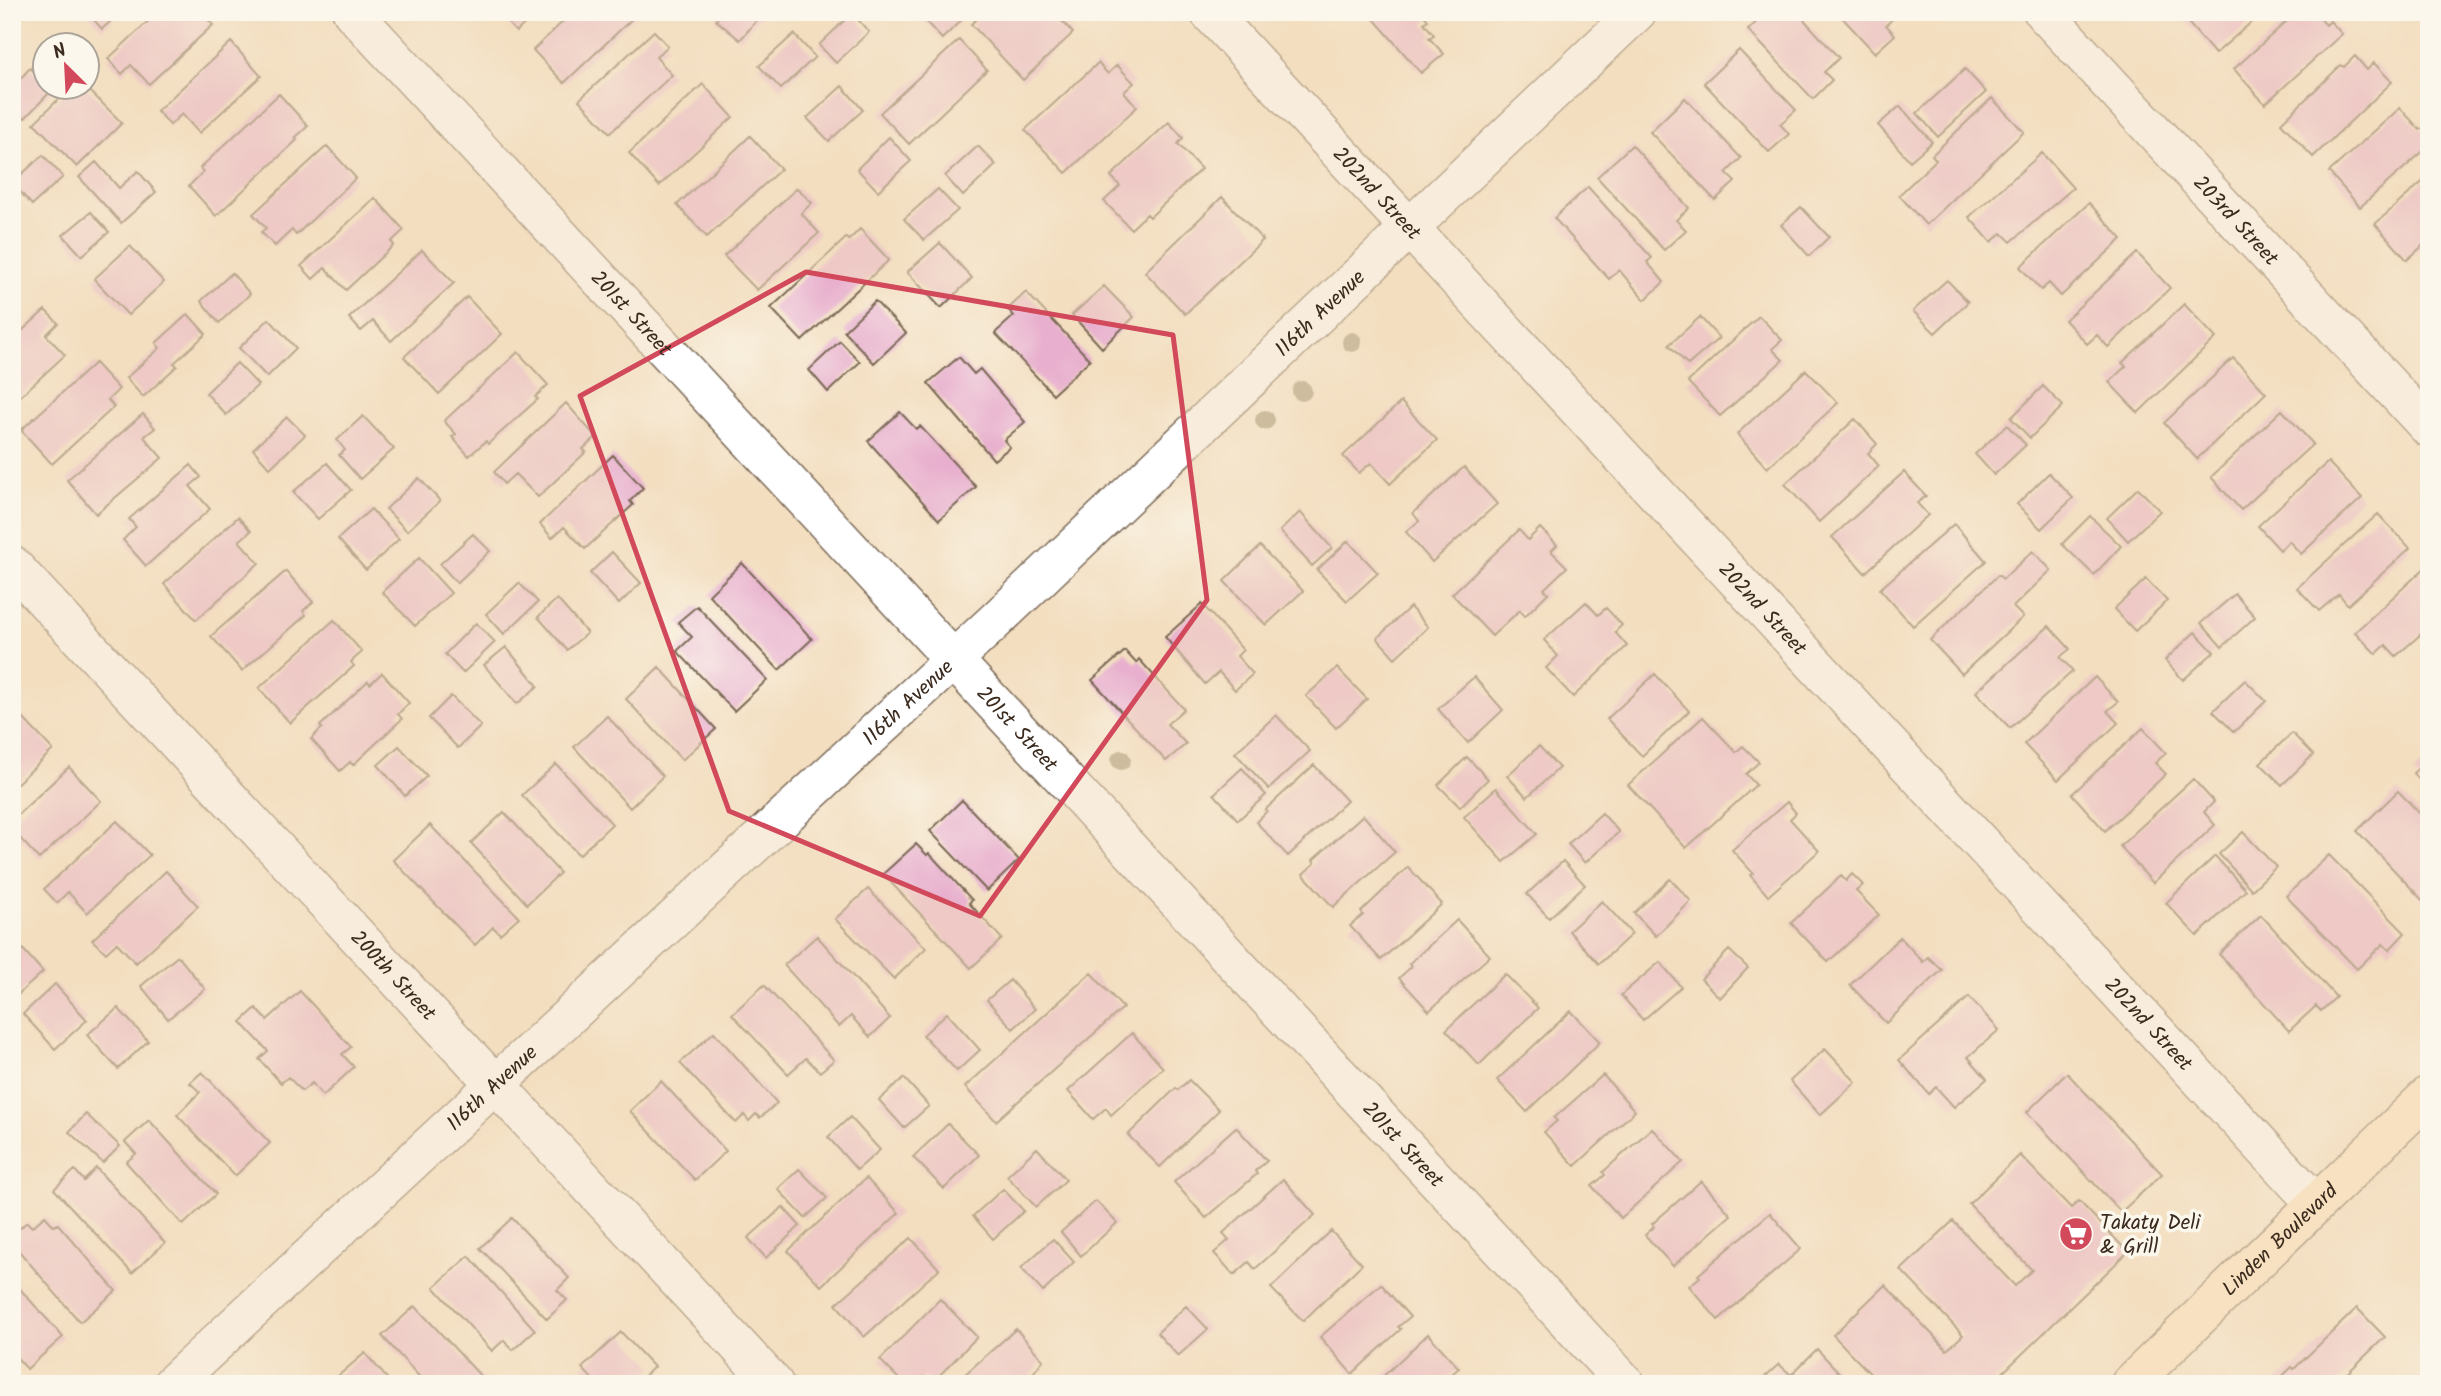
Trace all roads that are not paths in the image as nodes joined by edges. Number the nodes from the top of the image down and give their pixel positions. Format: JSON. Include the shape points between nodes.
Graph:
{"nodes":[{"id":1,"x":352,"y":12,"type":"edge"},
{"id":2,"x":1209,"y":12,"type":"edge"},
{"id":3,"x":1637,"y":12,"type":"edge"},
{"id":4,"x":2043,"y":12,"type":"edge"},
{"id":5,"x":1410,"y":228,"type":"junction"},
{"id":6,"x":2429,"y":428,"type":"edge"},
{"id":7,"x":12,"y":565,"type":"edge"},
{"id":8,"x":954,"y":659,"type":"junction"},
{"id":9,"x":495,"y":1084,"type":"junction"},
{"id":10,"x":2429,"y":1095,"type":"edge"},
{"id":11,"x":2316,"y":1204,"type":"junction"},
{"id":12,"x":172,"y":1384,"type":"edge"},
{"id":13,"x":774,"y":1384,"type":"edge"},
{"id":14,"x":1626,"y":1384,"type":"edge"},
{"id":15,"x":2130,"y":1384,"type":"edge"}],
"edges":[{"from":1,"to":8,"type":"street","name":"201st Street"},
{"from":2,"to":5,"type":"street","name":"202nd Street"},
{"from":3,"to":5,"type":"street","name":"116th Avenue"},
{"from":4,"to":6,"type":"street","name":"203rd Street"},
{"from":5,"to":8,"type":"street","name":"116th Avenue"},
{"from":5,"to":11,"type":"street","name":"202nd Street"},
{"from":7,"to":9,"type":"street","name":"200th Street"},
{"from":8,"to":9,"type":"street","name":"116th Avenue"},
{"from":8,"to":14,"type":"street","name":"201st Street"},
{"from":9,"to":12,"type":"street","name":"116th Avenue"},
{"from":9,"to":13,"type":"street","name":"200th Street"},
{"from":10,"to":11,"type":"main road","name":"Linden Boulevard"},
{"from":11,"to":15,"type":"main road","name":"Linden Boulevard"}]}
